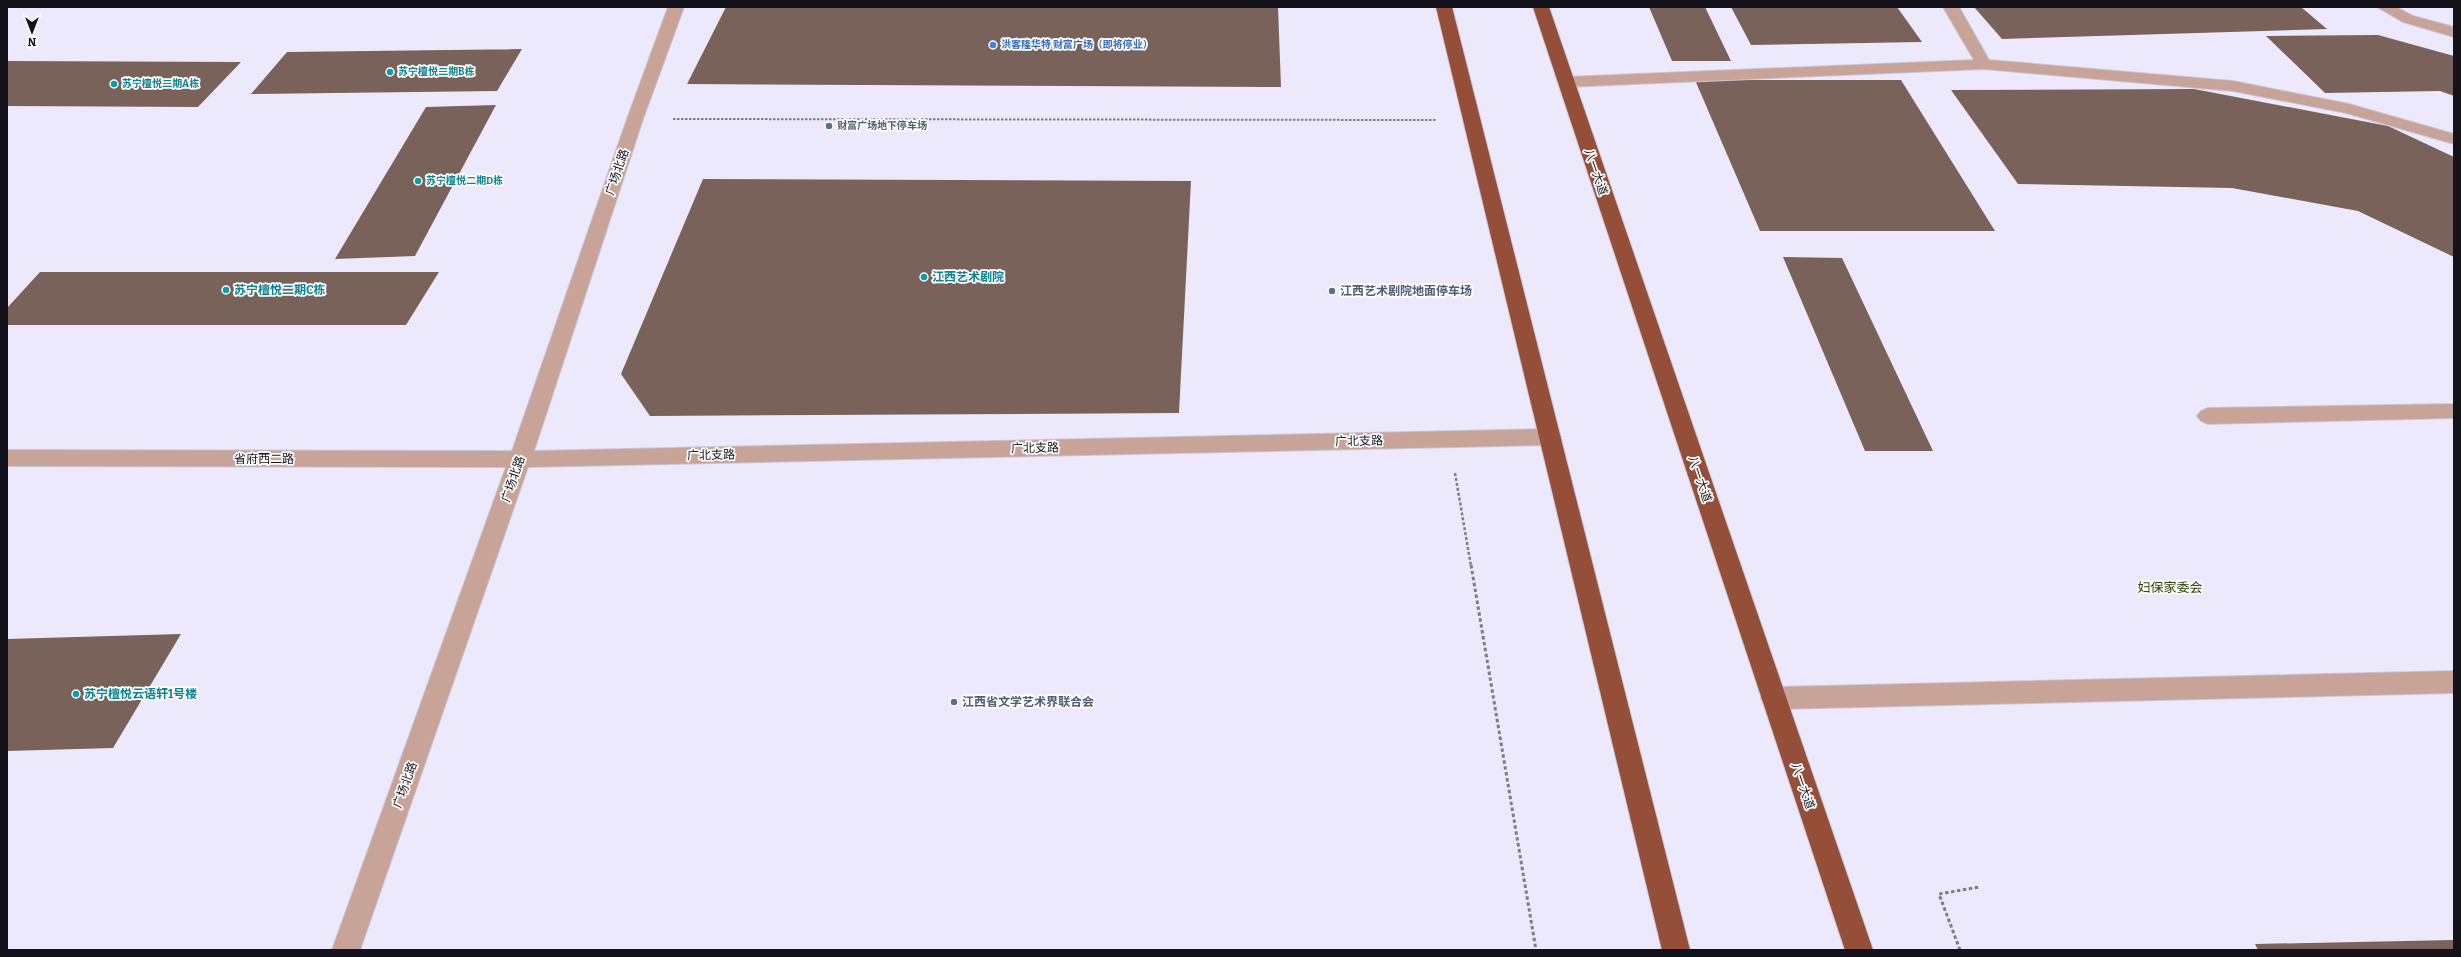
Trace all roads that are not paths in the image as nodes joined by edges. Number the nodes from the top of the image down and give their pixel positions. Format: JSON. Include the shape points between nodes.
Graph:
{"nodes":[{"id":1,"x":676,"y":7,"type":"edge"},
{"id":2,"x":1444,"y":7,"type":"edge"},
{"id":3,"x":1541,"y":7,"type":"edge"},
{"id":4,"x":1952,"y":7,"type":"edge"},
{"id":5,"x":2385,"y":7,"type":"edge"},
{"id":6,"x":2454,"y":32,"type":"edge"},
{"id":7,"x":1984,"y":64,"type":"junction"},
{"id":8,"x":1566,"y":82,"type":"junction"},
{"id":9,"x":2454,"y":139,"type":"edge"},
{"id":10,"x":2454,"y":411,"type":"edge"},
{"id":11,"x":2208,"y":416,"type":"dead end"},
{"id":12,"x":1550,"y":437,"type":"junction"},
{"id":13,"x":7,"y":458,"type":"edge"},
{"id":14,"x":520,"y":459,"type":"junction"},
{"id":15,"x":2454,"y":682,"type":"edge"},
{"id":16,"x":1774,"y":698,"type":"junction"},
{"id":17,"x":346,"y":950,"type":"edge"},
{"id":18,"x":1676,"y":950,"type":"edge"},
{"id":19,"x":1859,"y":950,"type":"edge"}],
"edges":[{"from":1,"to":14,"type":"street","name":"广场北路","via":[[634,119]]},
{"from":2,"to":12,"type":"highway"},
{"from":3,"to":8,"type":"highway","name":"八一大道"},
{"from":4,"to":7,"type":"street"},
{"from":5,"to":6,"type":"street","via":[[2408,19]]},
{"from":7,"to":8,"type":"street"},
{"from":7,"to":9,"type":"street","via":[[2233,86],[2349,109]]},
{"from":8,"to":16,"type":"highway","name":"八一大道"},
{"from":10,"to":11,"type":"street"},
{"from":12,"to":14,"type":"street","name":"广北支路"},
{"from":12,"to":18,"type":"highway"},
{"from":13,"to":14,"type":"street","name":"省府西二路"},
{"from":14,"to":17,"type":"street","name":"广场北路"},
{"from":15,"to":16,"type":"street"},
{"from":16,"to":19,"type":"highway","name":"八一大道"}]}
